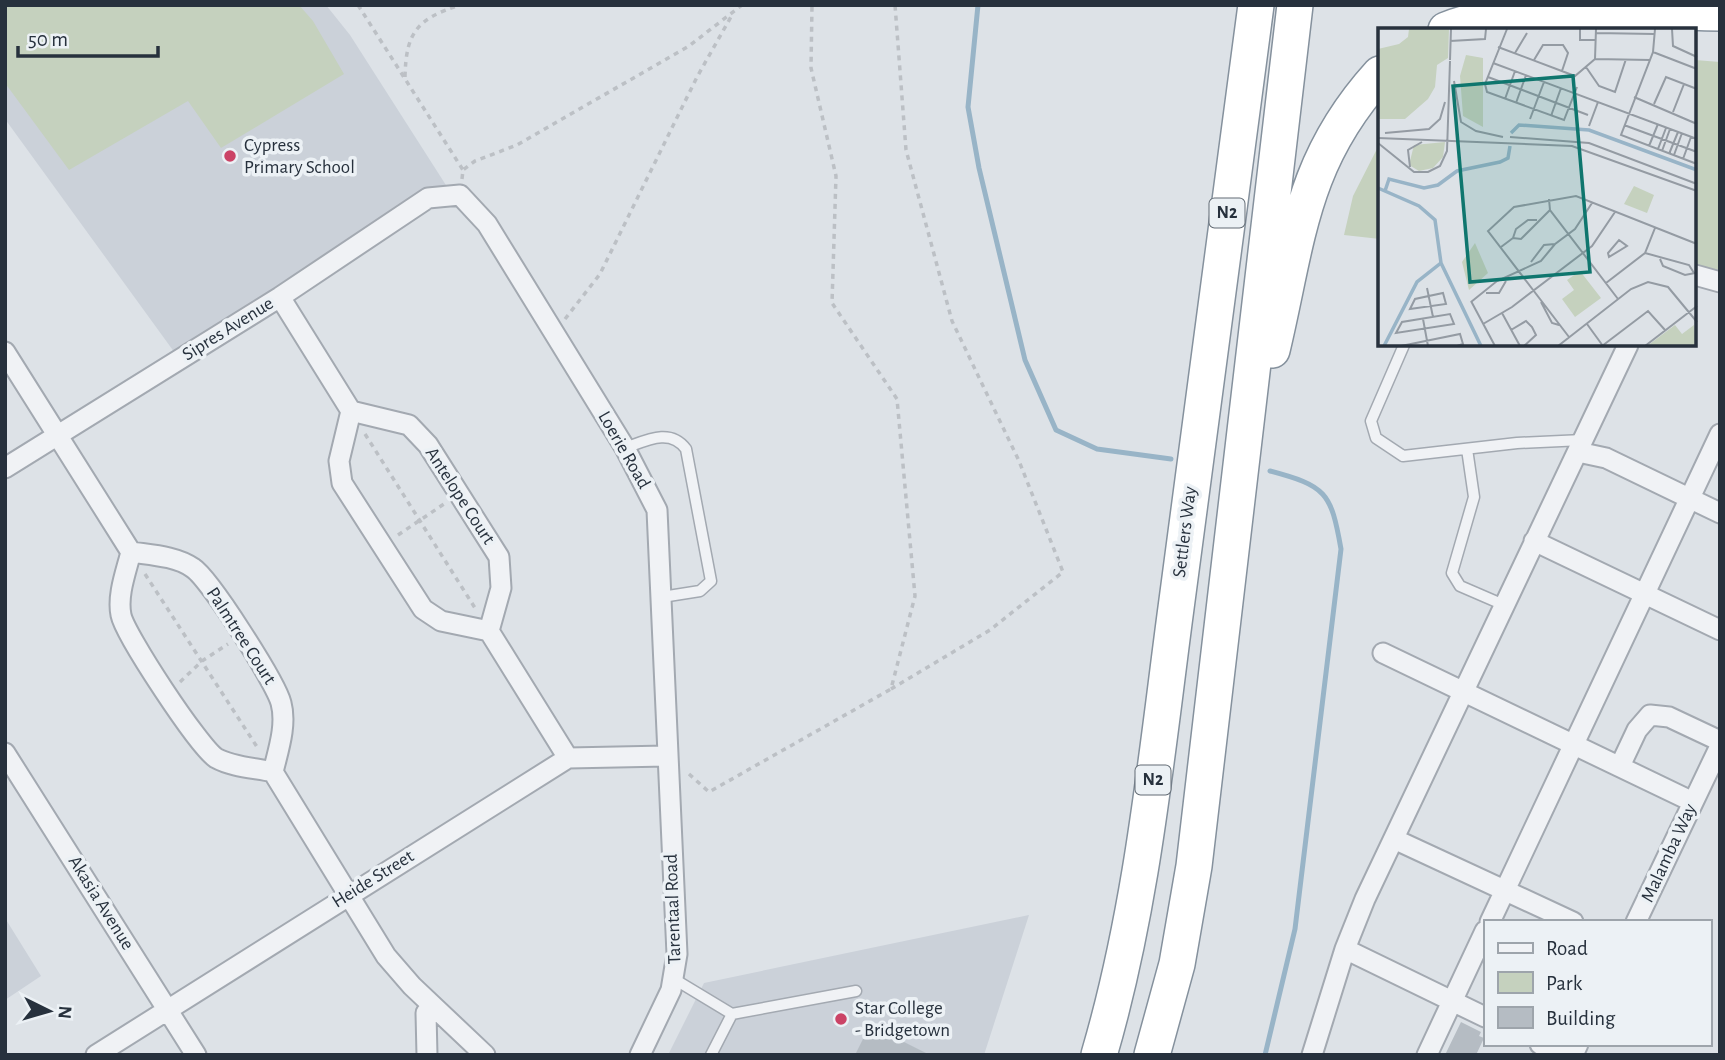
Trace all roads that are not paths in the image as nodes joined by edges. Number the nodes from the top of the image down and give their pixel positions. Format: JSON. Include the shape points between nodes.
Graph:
{"nodes":[{"id":1,"x":1256,"y":5,"type":"edge"},
{"id":2,"x":1295,"y":5,"type":"edge"},
{"id":3,"x":1720,"y":13,"type":"edge"},
{"id":4,"x":1453,"y":28,"type":"edge"},
{"id":5,"x":1378,"y":77,"type":"edge"},
{"id":6,"x":455,"y":194,"type":"joint"},
{"id":7,"x":1697,"y":276,"type":"edge"},
{"id":8,"x":1720,"y":282,"type":"edge"},
{"id":9,"x":279,"y":297,"type":"junction"},
{"id":10,"x":1404,"y":346,"type":"edge"},
{"id":11,"x":1628,"y":346,"type":"edge"},
{"id":12,"x":5,"y":352,"type":"edge"},
{"id":13,"x":1245,"y":408,"type":"junction"},
{"id":14,"x":351,"y":411,"type":"junction"},
{"id":15,"x":1720,"y":434,"type":"edge"},
{"id":16,"x":57,"y":436,"type":"junction"},
{"id":17,"x":1580,"y":446,"type":"junction"},
{"id":18,"x":625,"y":448,"type":"junction"},
{"id":19,"x":1467,"y":449,"type":"junction"},
{"id":20,"x":5,"y":468,"type":"edge"},
{"id":21,"x":1690,"y":498,"type":"junction"},
{"id":22,"x":1720,"y":513,"type":"edge"},
{"id":23,"x":1534,"y":541,"type":"junction"},
{"id":24,"x":131,"y":552,"type":"junction"},
{"id":25,"x":1644,"y":595,"type":"junction"},
{"id":26,"x":662,"y":597,"type":"junction"},
{"id":27,"x":1504,"y":605,"type":"junction"},
{"id":28,"x":1720,"y":630,"type":"edge"},
{"id":29,"x":489,"y":631,"type":"junction"},
{"id":30,"x":1383,"y":653,"type":"dead end"},
{"id":31,"x":1465,"y":691,"type":"junction"},
{"id":32,"x":1720,"y":741,"type":"edge"},
{"id":33,"x":1574,"y":744,"type":"junction"},
{"id":34,"x":1720,"y":746,"type":"edge"},
{"id":35,"x":5,"y":752,"type":"edge"},
{"id":36,"x":666,"y":756,"type":"junction"},
{"id":37,"x":568,"y":758,"type":"junction"},
{"id":38,"x":1620,"y":766,"type":"junction"},
{"id":39,"x":273,"y":772,"type":"junction"},
{"id":40,"x":1693,"y":802,"type":"junction"},
{"id":41,"x":1394,"y":839,"type":"junction"},
{"id":42,"x":1505,"y":889,"type":"junction"},
{"id":43,"x":346,"y":896,"type":"junction"},
{"id":44,"x":1491,"y":920,"type":"edge"},
{"id":45,"x":1569,"y":920,"type":"edge"},
{"id":46,"x":1637,"y":920,"type":"edge"},
{"id":47,"x":1484,"y":933,"type":"edge"},
{"id":48,"x":1345,"y":949,"type":"junction"},
{"id":49,"x":674,"y":979,"type":"junction"},
{"id":50,"x":856,"y":991,"type":"dead end"},
{"id":51,"x":1452,"y":1001,"type":"junction"},
{"id":52,"x":432,"y":1005,"type":"junction"},
{"id":53,"x":168,"y":1008,"type":"junction"},
{"id":54,"x":732,"y":1014,"type":"junction"},
{"id":55,"x":1484,"y":1017,"type":"edge"},
{"id":56,"x":1544,"y":1046,"type":"edge"},
{"id":57,"x":96,"y":1055,"type":"edge"},
{"id":58,"x":196,"y":1055,"type":"edge"},
{"id":59,"x":427,"y":1055,"type":"edge"},
{"id":60,"x":485,"y":1055,"type":"edge"},
{"id":61,"x":640,"y":1055,"type":"edge"},
{"id":62,"x":710,"y":1055,"type":"edge"},
{"id":63,"x":1098,"y":1055,"type":"edge"},
{"id":64,"x":1152,"y":1055,"type":"edge"},
{"id":65,"x":1312,"y":1055,"type":"edge"},
{"id":66,"x":1427,"y":1055,"type":"edge"},
{"id":67,"x":1561,"y":1055,"type":"edge"}],
"edges":[{"from":1,"to":63,"type":"highway","name":"Settlers Way","number":"N2","via":[[1133,918]]},
{"from":2,"to":13,"type":"highway","number":"N2"},
{"from":3,"to":4,"type":"highway","via":[[1504,13]]},
{"from":5,"to":13,"type":"highway","via":[[1347,116],[1316,173],[1296,231],[1272,351]]},
{"from":6,"to":9,"type":"street","name":"Sipres Avenue","via":[[428,198]]},
{"from":6,"to":18,"type":"street","name":"Loerie Road","via":[[487,224]]},
{"from":7,"to":8,"type":"street"},
{"from":9,"to":14,"type":"street"},
{"from":9,"to":16,"type":"street","name":"Sipres Avenue"},
{"from":10,"to":19,"type":"lane","via":[[1371,421],[1376,438],[1403,456]]},
{"from":11,"to":17,"type":"street"},
{"from":12,"to":16,"type":"street"},
{"from":13,"to":64,"type":"highway","number":"N2","via":[[1194,866],[1177,964]]},
{"from":14,"to":29,"type":"street","via":[[340,461],[342,483],[423,609],[441,621]]},
{"from":14,"to":29,"type":"street","name":"Antelope Court","via":[[409,425],[428,445],[499,557],[501,588]]},
{"from":15,"to":21,"type":"street"},
{"from":16,"to":20,"type":"street","name":"Sipres Avenue"},
{"from":16,"to":24,"type":"street"},
{"from":17,"to":19,"type":"lane"},
{"from":17,"to":21,"type":"street"},
{"from":17,"to":23,"type":"street"},
{"from":18,"to":26,"type":"street","name":"Loerie Road","via":[[657,510]]},
{"from":18,"to":26,"type":"lane","via":[[665,436],[686,449],[711,581],[699,591]]},
{"from":19,"to":27,"type":"lane","via":[[1474,497],[1452,573],[1460,586]]},
{"from":21,"to":22,"type":"street"},
{"from":21,"to":25,"type":"street"},
{"from":23,"to":25,"type":"street"},
{"from":23,"to":27,"type":"street"},
{"from":24,"to":39,"type":"street","via":[[121,614],[140,653],[217,759]]},
{"from":24,"to":39,"type":"street","name":"Palmtree Court","via":[[193,568],[241,635],[282,704]]},
{"from":25,"to":28,"type":"street"},
{"from":25,"to":33,"type":"street"},
{"from":26,"to":36,"type":"street","name":"Loerie Road"},
{"from":27,"to":31,"type":"street"},
{"from":29,"to":37,"type":"street"},
{"from":30,"to":31,"type":"street"},
{"from":31,"to":33,"type":"street"},
{"from":31,"to":41,"type":"street"},
{"from":32,"to":38,"type":"street","via":[[1670,717],[1650,715],[1641,723]]},
{"from":33,"to":38,"type":"street"},
{"from":33,"to":42,"type":"street"},
{"from":34,"to":40,"type":"street","name":"Malamba Way"},
{"from":35,"to":53,"type":"street","name":"Akasia Avenue"},
{"from":36,"to":37,"type":"street"},
{"from":36,"to":49,"type":"street","name":"Tarentaal Road","via":[[677,954]]},
{"from":37,"to":43,"type":"street","name":"Heide Street"},
{"from":38,"to":40,"type":"street"},
{"from":39,"to":43,"type":"street"},
{"from":40,"to":46,"type":"street","name":"Malamba Way"},
{"from":41,"to":42,"type":"street"},
{"from":41,"to":48,"type":"street"},
{"from":42,"to":44,"type":"street"},
{"from":42,"to":45,"type":"street"},
{"from":43,"to":52,"type":"street","via":[[386,956]]},
{"from":43,"to":53,"type":"street","name":"Heide Street"},
{"from":47,"to":51,"type":"street"},
{"from":48,"to":51,"type":"street"},
{"from":48,"to":65,"type":"street"},
{"from":49,"to":54,"type":"lane"},
{"from":49,"to":61,"type":"street","name":"Tarentaal Road"},
{"from":50,"to":54,"type":"lane"},
{"from":51,"to":55,"type":"street"},
{"from":51,"to":66,"type":"street"},
{"from":52,"to":59,"type":"street","via":[[426,1013]]},
{"from":52,"to":60,"type":"street"},
{"from":53,"to":57,"type":"street","name":"Heide Street"},
{"from":53,"to":58,"type":"street","name":"Akasia Avenue"},
{"from":54,"to":62,"type":"lane"},
{"from":56,"to":67,"type":"street"}]}
